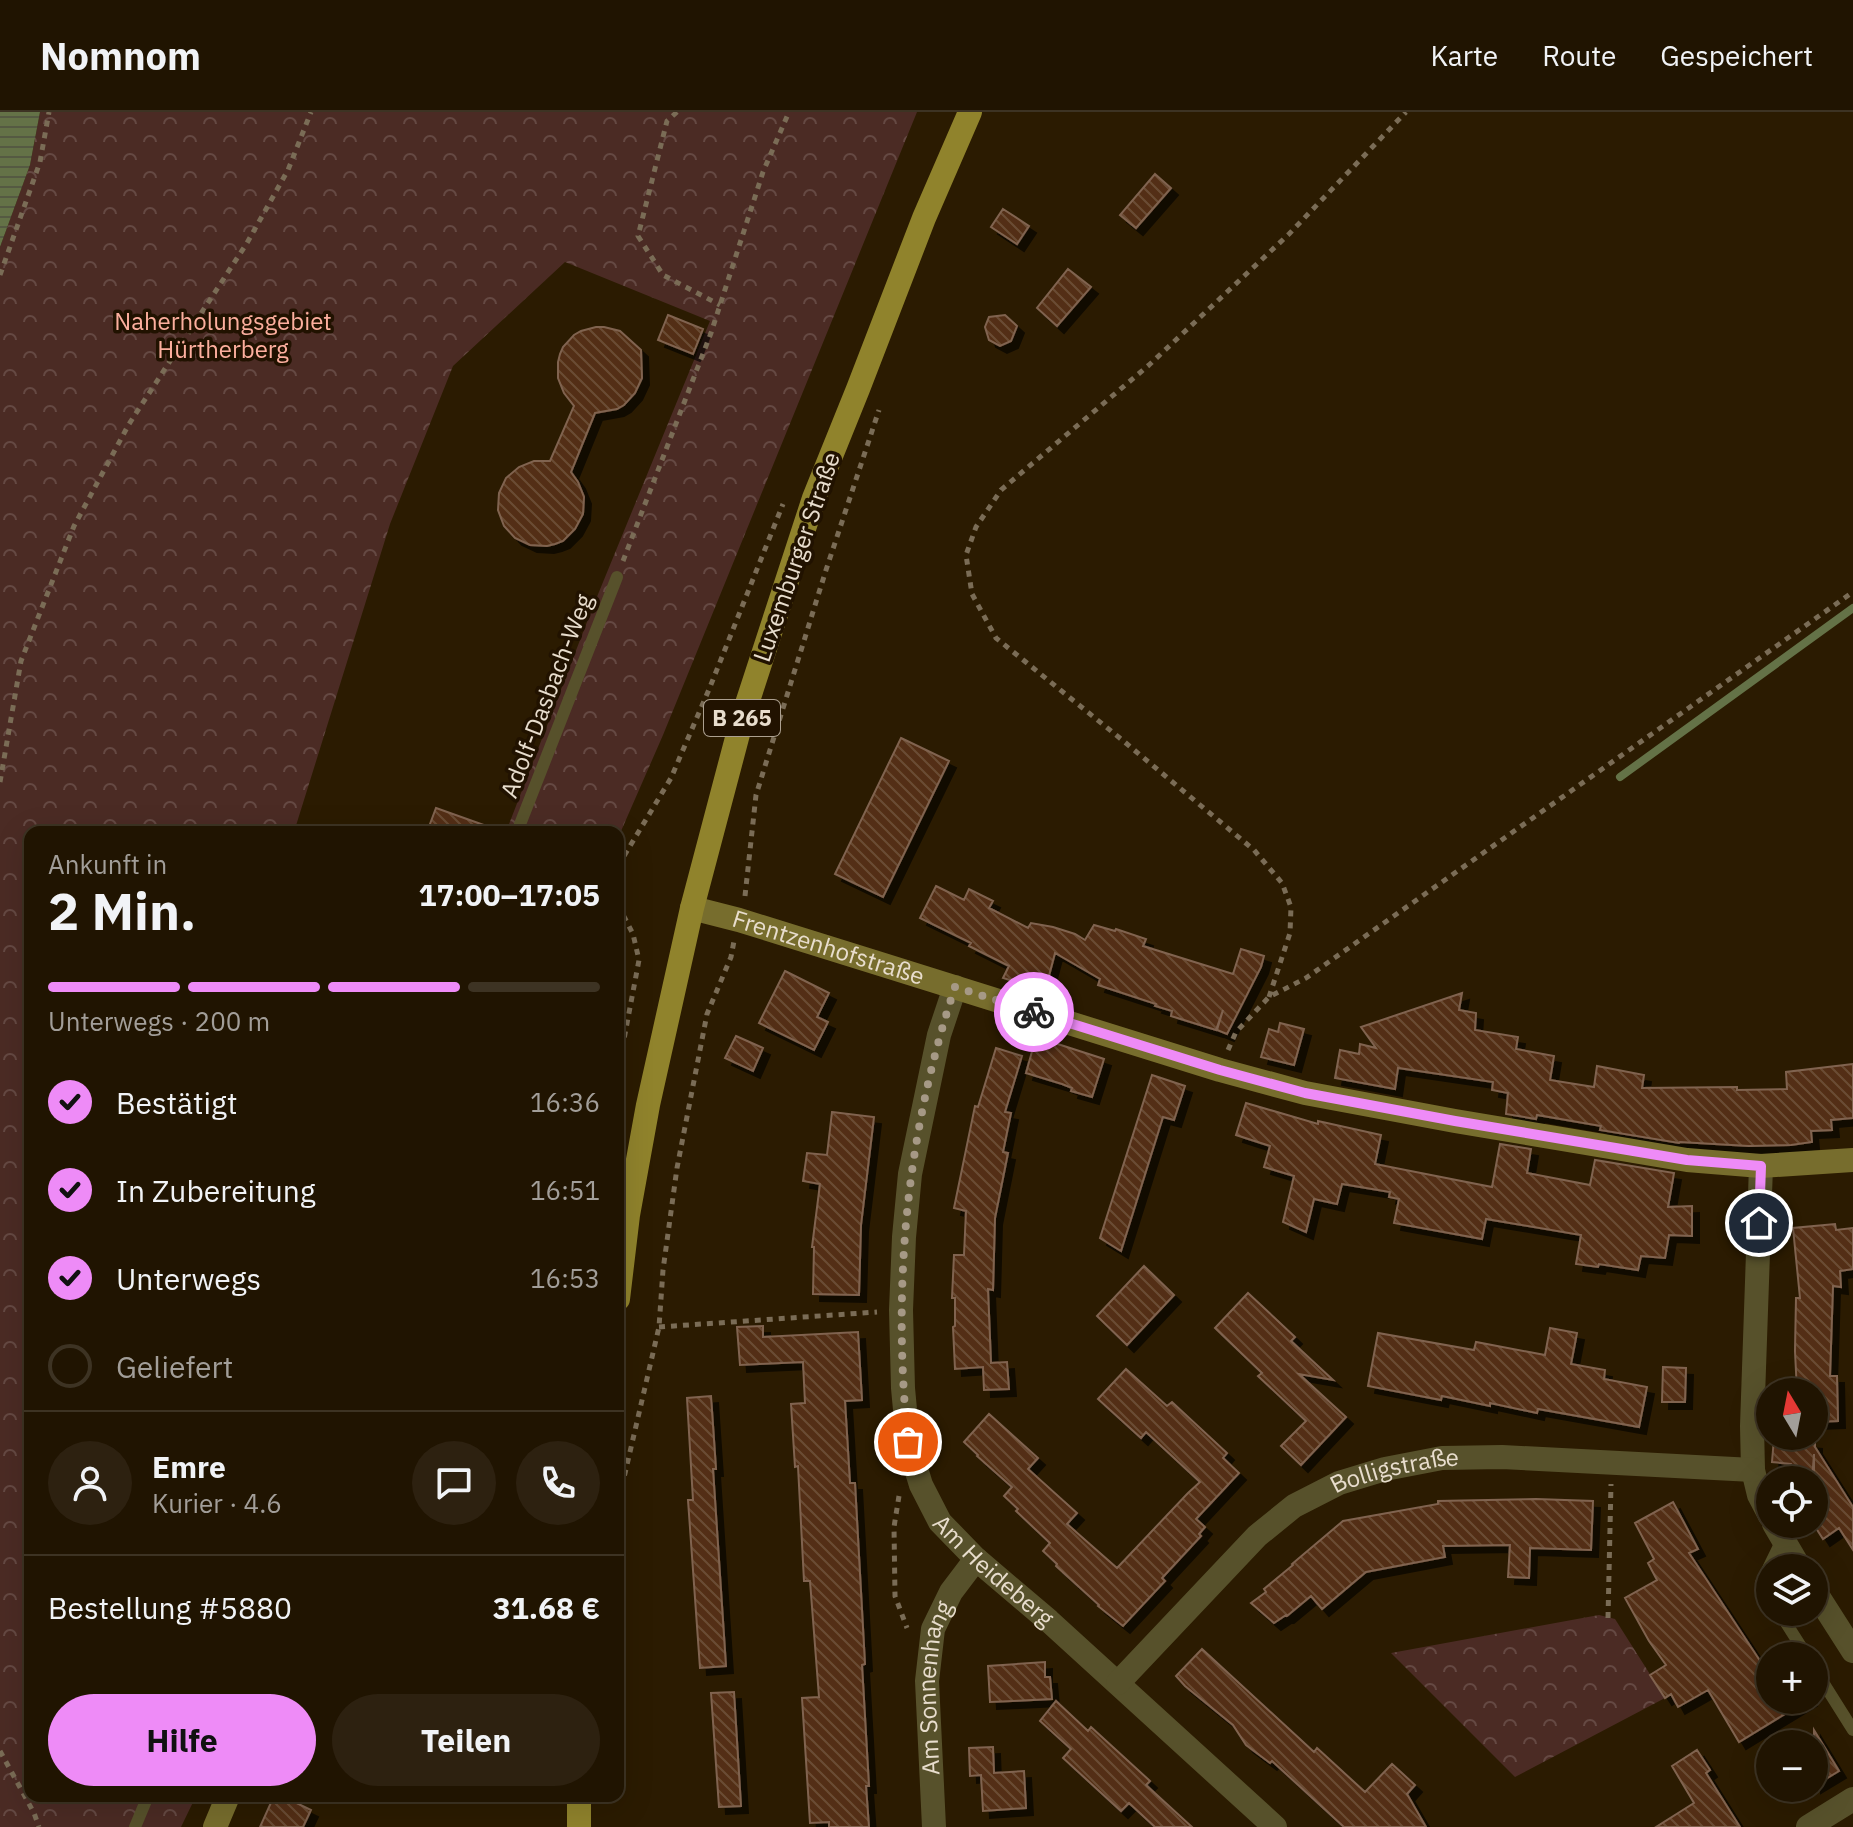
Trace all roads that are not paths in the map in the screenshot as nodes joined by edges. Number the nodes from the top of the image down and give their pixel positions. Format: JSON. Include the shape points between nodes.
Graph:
{"nodes":[{"id":1,"x":970,"y":112,"type":"edge"},
{"id":2,"x":617,"y":577,"type":"road end"},
{"id":3,"x":519,"y":826,"type":"edge"},
{"id":4,"x":692,"y":908,"type":"junction"},
{"id":5,"x":955,"y":987,"type":"junction"},
{"id":6,"x":1853,"y":1160,"type":"edge"},
{"id":7,"x":1761,"y":1166,"type":"junction"},
{"id":8,"x":624,"y":1211,"type":"edge"},
{"id":9,"x":1753,"y":1470,"type":"junction"},
{"id":10,"x":1756,"y":1482,"type":"edge"},
{"id":11,"x":976,"y":1559,"type":"junction"},
{"id":12,"x":1828,"y":1612,"type":"edge"},
{"id":13,"x":1853,"y":1651,"type":"edge"},
{"id":14,"x":1118,"y":1683,"type":"junction"},
{"id":15,"x":1828,"y":1690,"type":"edge"},
{"id":16,"x":1853,"y":1730,"type":"edge"},
{"id":17,"x":1853,"y":1799,"type":"edge"},
{"id":18,"x":145,"y":1802,"type":"edge"},
{"id":19,"x":225,"y":1802,"type":"edge"},
{"id":20,"x":579,"y":1802,"type":"edge"},
{"id":21,"x":135,"y":1827,"type":"edge"},
{"id":22,"x":215,"y":1827,"type":"edge"},
{"id":23,"x":579,"y":1827,"type":"edge"},
{"id":24,"x":934,"y":1827,"type":"edge"},
{"id":25,"x":1275,"y":1827,"type":"edge"},
{"id":26,"x":1808,"y":1827,"type":"edge"}],
"edges":[{"from":1,"to":4,"type":"main road","name":"Luxemburger Straße","number":"B 265","via":[[814,498],[742,719]]},
{"from":2,"to":3,"type":"lane","name":"Adolf-Dasbach-Weg"},
{"from":4,"to":5,"type":"street","name":"Frentzenhofstraße"},
{"from":4,"to":8,"type":"main road","name":"Luxemburger Straße","number":"B 265"},
{"from":5,"to":7,"type":"street","name":"Frentzenhofstraße","via":[[1305,1093],[1687,1160]]},
{"from":5,"to":11,"type":"street","name":"Am Heideberg","via":[[939,1035],[910,1174],[901,1310],[903,1388],[908,1442],[921,1485],[940,1522]]},
{"from":6,"to":7,"type":"street","name":"Frentzenhofstraße"},
{"from":7,"to":9,"type":"street"},
{"from":9,"to":10,"type":"street"},
{"from":9,"to":14,"type":"street","name":"Bolligstraße","via":[[1442,1458],[1339,1483],[1294,1506],[1257,1536]]},
{"from":11,"to":14,"type":"street","name":"Am Heideberg"},
{"from":11,"to":24,"type":"street","name":"Am Sonnenhang","via":[[951,1592],[933,1629],[927,1681]]},
{"from":12,"to":13,"type":"street"},
{"from":14,"to":25,"type":"street","name":"Am Heideberg"},
{"from":15,"to":16,"type":"lane"},
{"from":17,"to":26,"type":"street"},
{"from":18,"to":21,"type":"lane"},
{"from":19,"to":22,"type":"street"},
{"from":20,"to":23,"type":"main road"}]}
